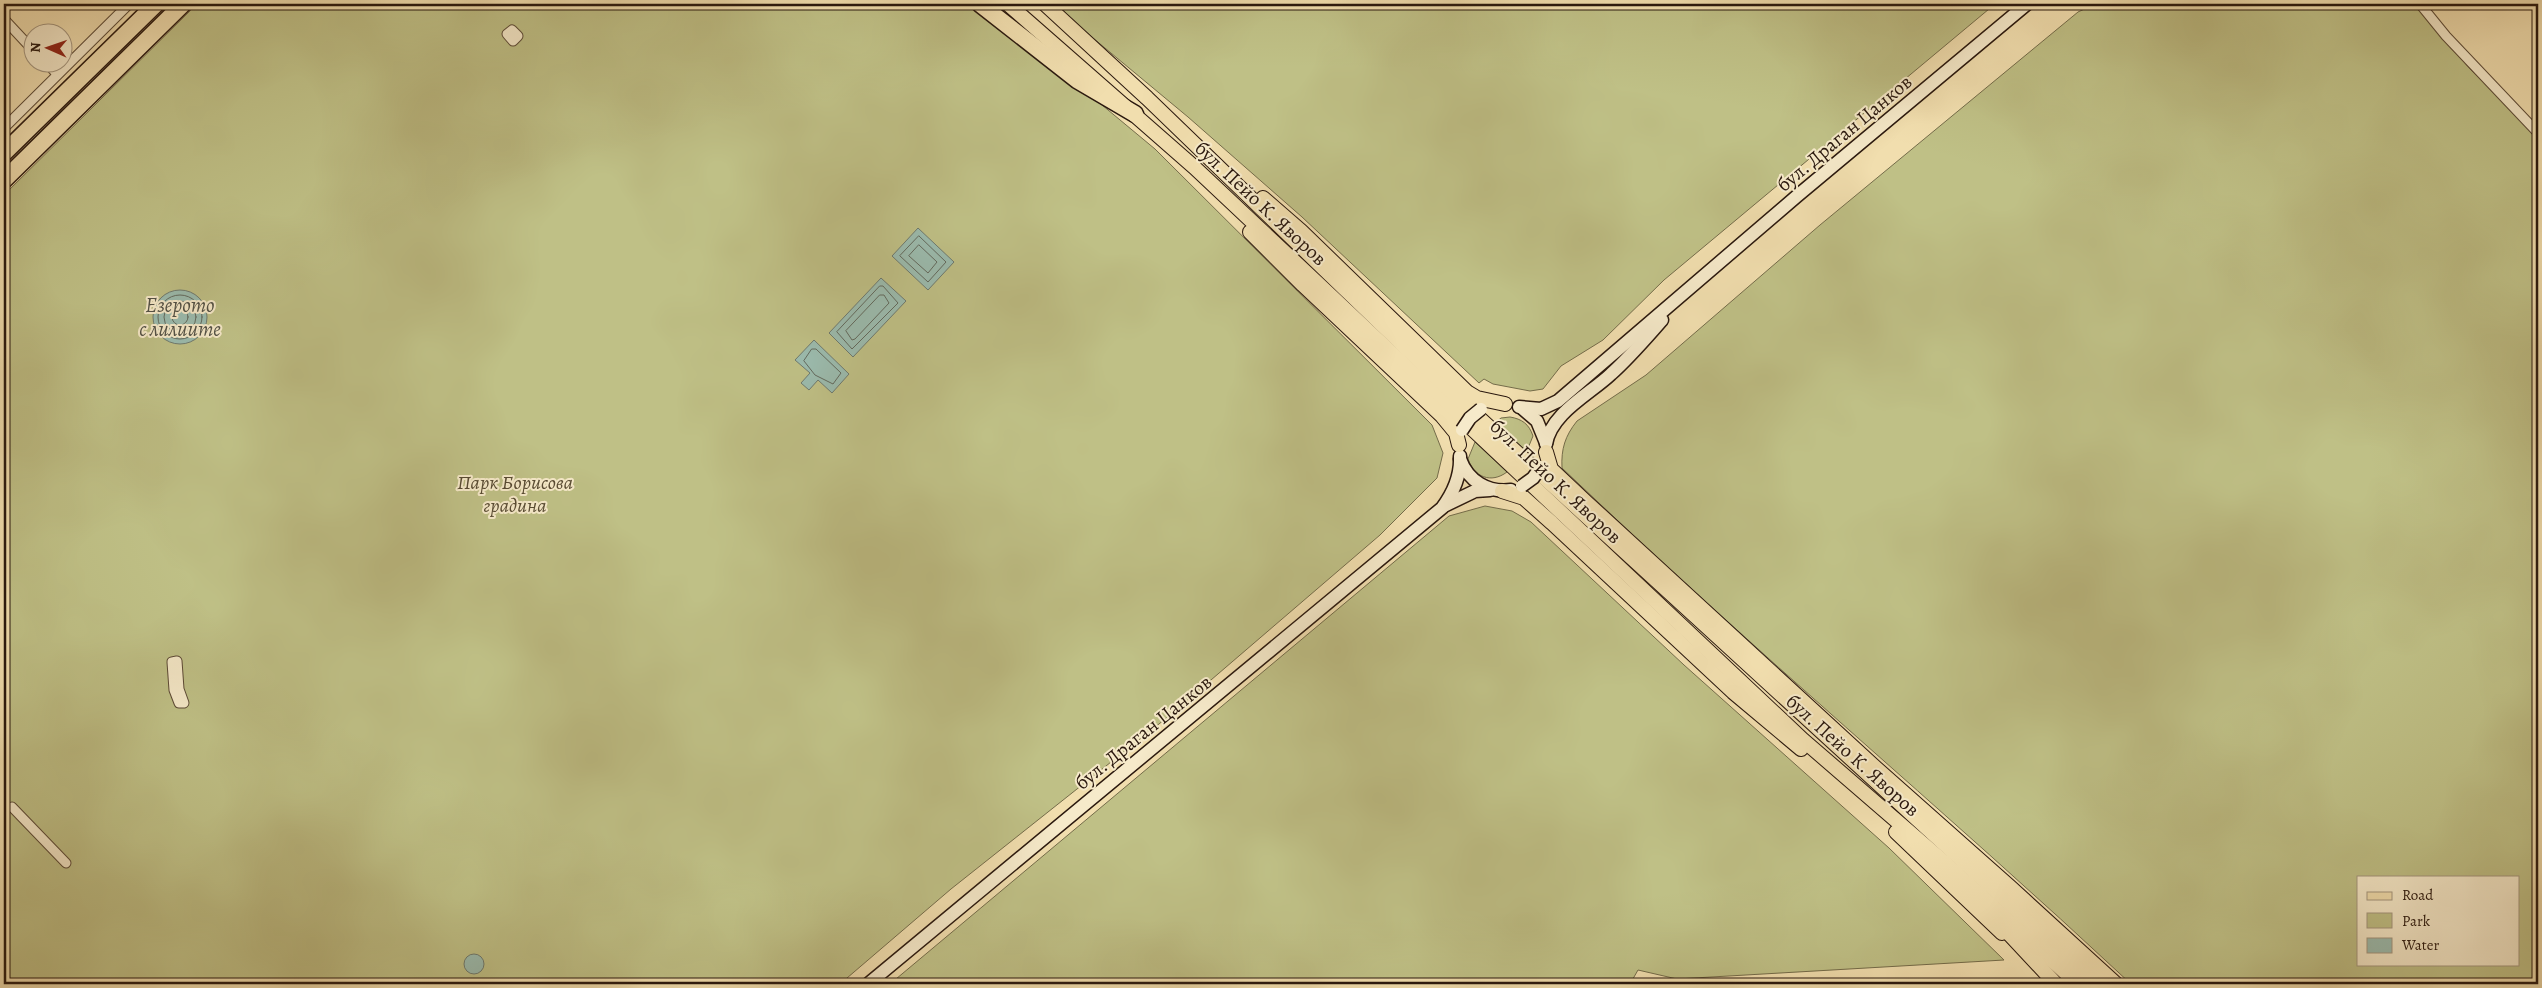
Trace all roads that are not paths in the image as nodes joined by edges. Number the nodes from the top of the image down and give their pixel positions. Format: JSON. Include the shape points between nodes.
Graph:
{"nodes":[{"id":1,"x":129,"y":4,"type":"edge"},
{"id":2,"x":156,"y":4,"type":"edge"},
{"id":3,"x":183,"y":4,"type":"edge"},
{"id":4,"x":980,"y":4,"type":"edge"},
{"id":5,"x":1008,"y":4,"type":"edge"},
{"id":6,"x":1045,"y":4,"type":"edge"},
{"id":7,"x":2027,"y":4,"type":"edge"},
{"id":8,"x":2420,"y":4,"type":"edge"},
{"id":9,"x":4,"y":19,"type":"edge"},
{"id":10,"x":22,"y":38,"type":"edge"},
{"id":11,"x":57,"y":74,"type":"joint"},
{"id":12,"x":1135,"y":114,"type":"junction"},
{"id":13,"x":4,"y":128,"type":"edge"},
{"id":14,"x":2538,"y":133,"type":"edge"},
{"id":15,"x":4,"y":153,"type":"edge"},
{"id":16,"x":1207,"y":155,"type":"junction"},
{"id":17,"x":1194,"y":167,"type":"junction"},
{"id":18,"x":4,"y":180,"type":"edge"},
{"id":19,"x":1686,"y":292,"type":"junction"},
{"id":20,"x":1505,"y":404,"type":"junction"},
{"id":21,"x":1519,"y":407,"type":"junction"},
{"id":22,"x":1546,"y":448,"type":"junction"},
{"id":23,"x":1459,"y":450,"type":"junction"},
{"id":24,"x":1498,"y":491,"type":"junction"},
{"id":25,"x":1442,"y":508,"type":"junction"},
{"id":26,"x":1878,"y":770,"type":"junction"},
{"id":27,"x":1856,"y":794,"type":"junction"},
{"id":28,"x":12,"y":807,"type":"dead end"},
{"id":29,"x":1952,"y":850,"type":"junction"},
{"id":30,"x":1943,"y":861,"type":"junction"},
{"id":31,"x":66,"y":863,"type":"dead end"},
{"id":32,"x":2084,"y":955,"type":"junction"},
{"id":33,"x":868,"y":984,"type":"edge"},
{"id":34,"x":2055,"y":984,"type":"edge"},
{"id":35,"x":2078,"y":984,"type":"edge"},
{"id":36,"x":2097,"y":984,"type":"edge"},
{"id":37,"x":2116,"y":984,"type":"edge"}],
"edges":[{"from":1,"to":11,"type":"street"},
{"from":2,"to":15,"type":"highway"},
{"from":3,"to":18,"type":"highway"},
{"from":4,"to":12,"type":"highway","via":[[1077,80]]},
{"from":5,"to":12,"type":"main road","name":"бул. Пейо К. Яворов"},
{"from":6,"to":16,"type":"main road","name":"бул. Пейо К. Яворов"},
{"from":7,"to":19,"type":"main road","name":"бул. Драган Цанков"},
{"from":8,"to":14,"type":"street"},
{"from":9,"to":10,"type":"street"},
{"from":11,"to":13,"type":"street"},
{"from":12,"to":17,"type":"main road","name":"бул. Пейо К. Яворов"},
{"from":16,"to":20,"type":"main road","via":[[1233,171],[1300,231],[1467,392],[1482,400]]},
{"from":16,"to":29,"type":"main road","name":"бул. Пейо К. Яворов","via":[[1548,482]]},
{"from":17,"to":23,"type":"main road","via":[[1213,195],[1442,416],[1456,433]]},
{"from":17,"to":30,"type":"main road","name":"бул. Пейо К. Яворов","via":[[1803,740]]},
{"from":19,"to":21,"type":"main road","name":"бул. Драган Цанков","via":[[1558,401],[1541,409]]},
{"from":19,"to":22,"type":"main road","name":"бул. Драган Цанков","via":[[1637,348],[1558,420],[1547,436]]},
{"from":20,"to":21,"type":"main road"},
{"from":20,"to":23,"type":"main road","bridge":true,"via":[[1481,409],[1470,418],[1462,430]]},
{"from":21,"to":22,"type":"main road","via":[[1537,421]]},
{"from":22,"to":24,"type":"main road","bridge":true,"via":[[1534,478],[1522,486]]},
{"from":22,"to":26,"type":"main road","via":[[1552,471]]},
{"from":23,"to":24,"type":"main road","via":[[1464,469],[1471,478],[1481,486]]},
{"from":23,"to":25,"type":"main road","name":"бул. Драган Цанков","via":[[1459,476]]},
{"from":24,"to":25,"type":"main road","name":"бул. Драган Цанков","via":[[1475,491]]},
{"from":24,"to":27,"type":"main road","via":[[1524,498],[1733,692]]},
{"from":25,"to":33,"type":"main road","name":"бул. Драган Цанков"},
{"from":26,"to":29,"type":"main road"},
{"from":26,"to":32,"type":"main road"},
{"from":27,"to":30,"type":"main road"},
{"from":27,"to":34,"type":"main road"},
{"from":28,"to":31,"type":"street"},
{"from":29,"to":32,"type":"main road"},
{"from":29,"to":36,"type":"main road","name":"бул. Пейо К. Яворов"},
{"from":30,"to":34,"type":"main road"},
{"from":30,"to":35,"type":"main road","name":"бул. Пейо К. Яворов"},
{"from":32,"to":37,"type":"main road"}]}
